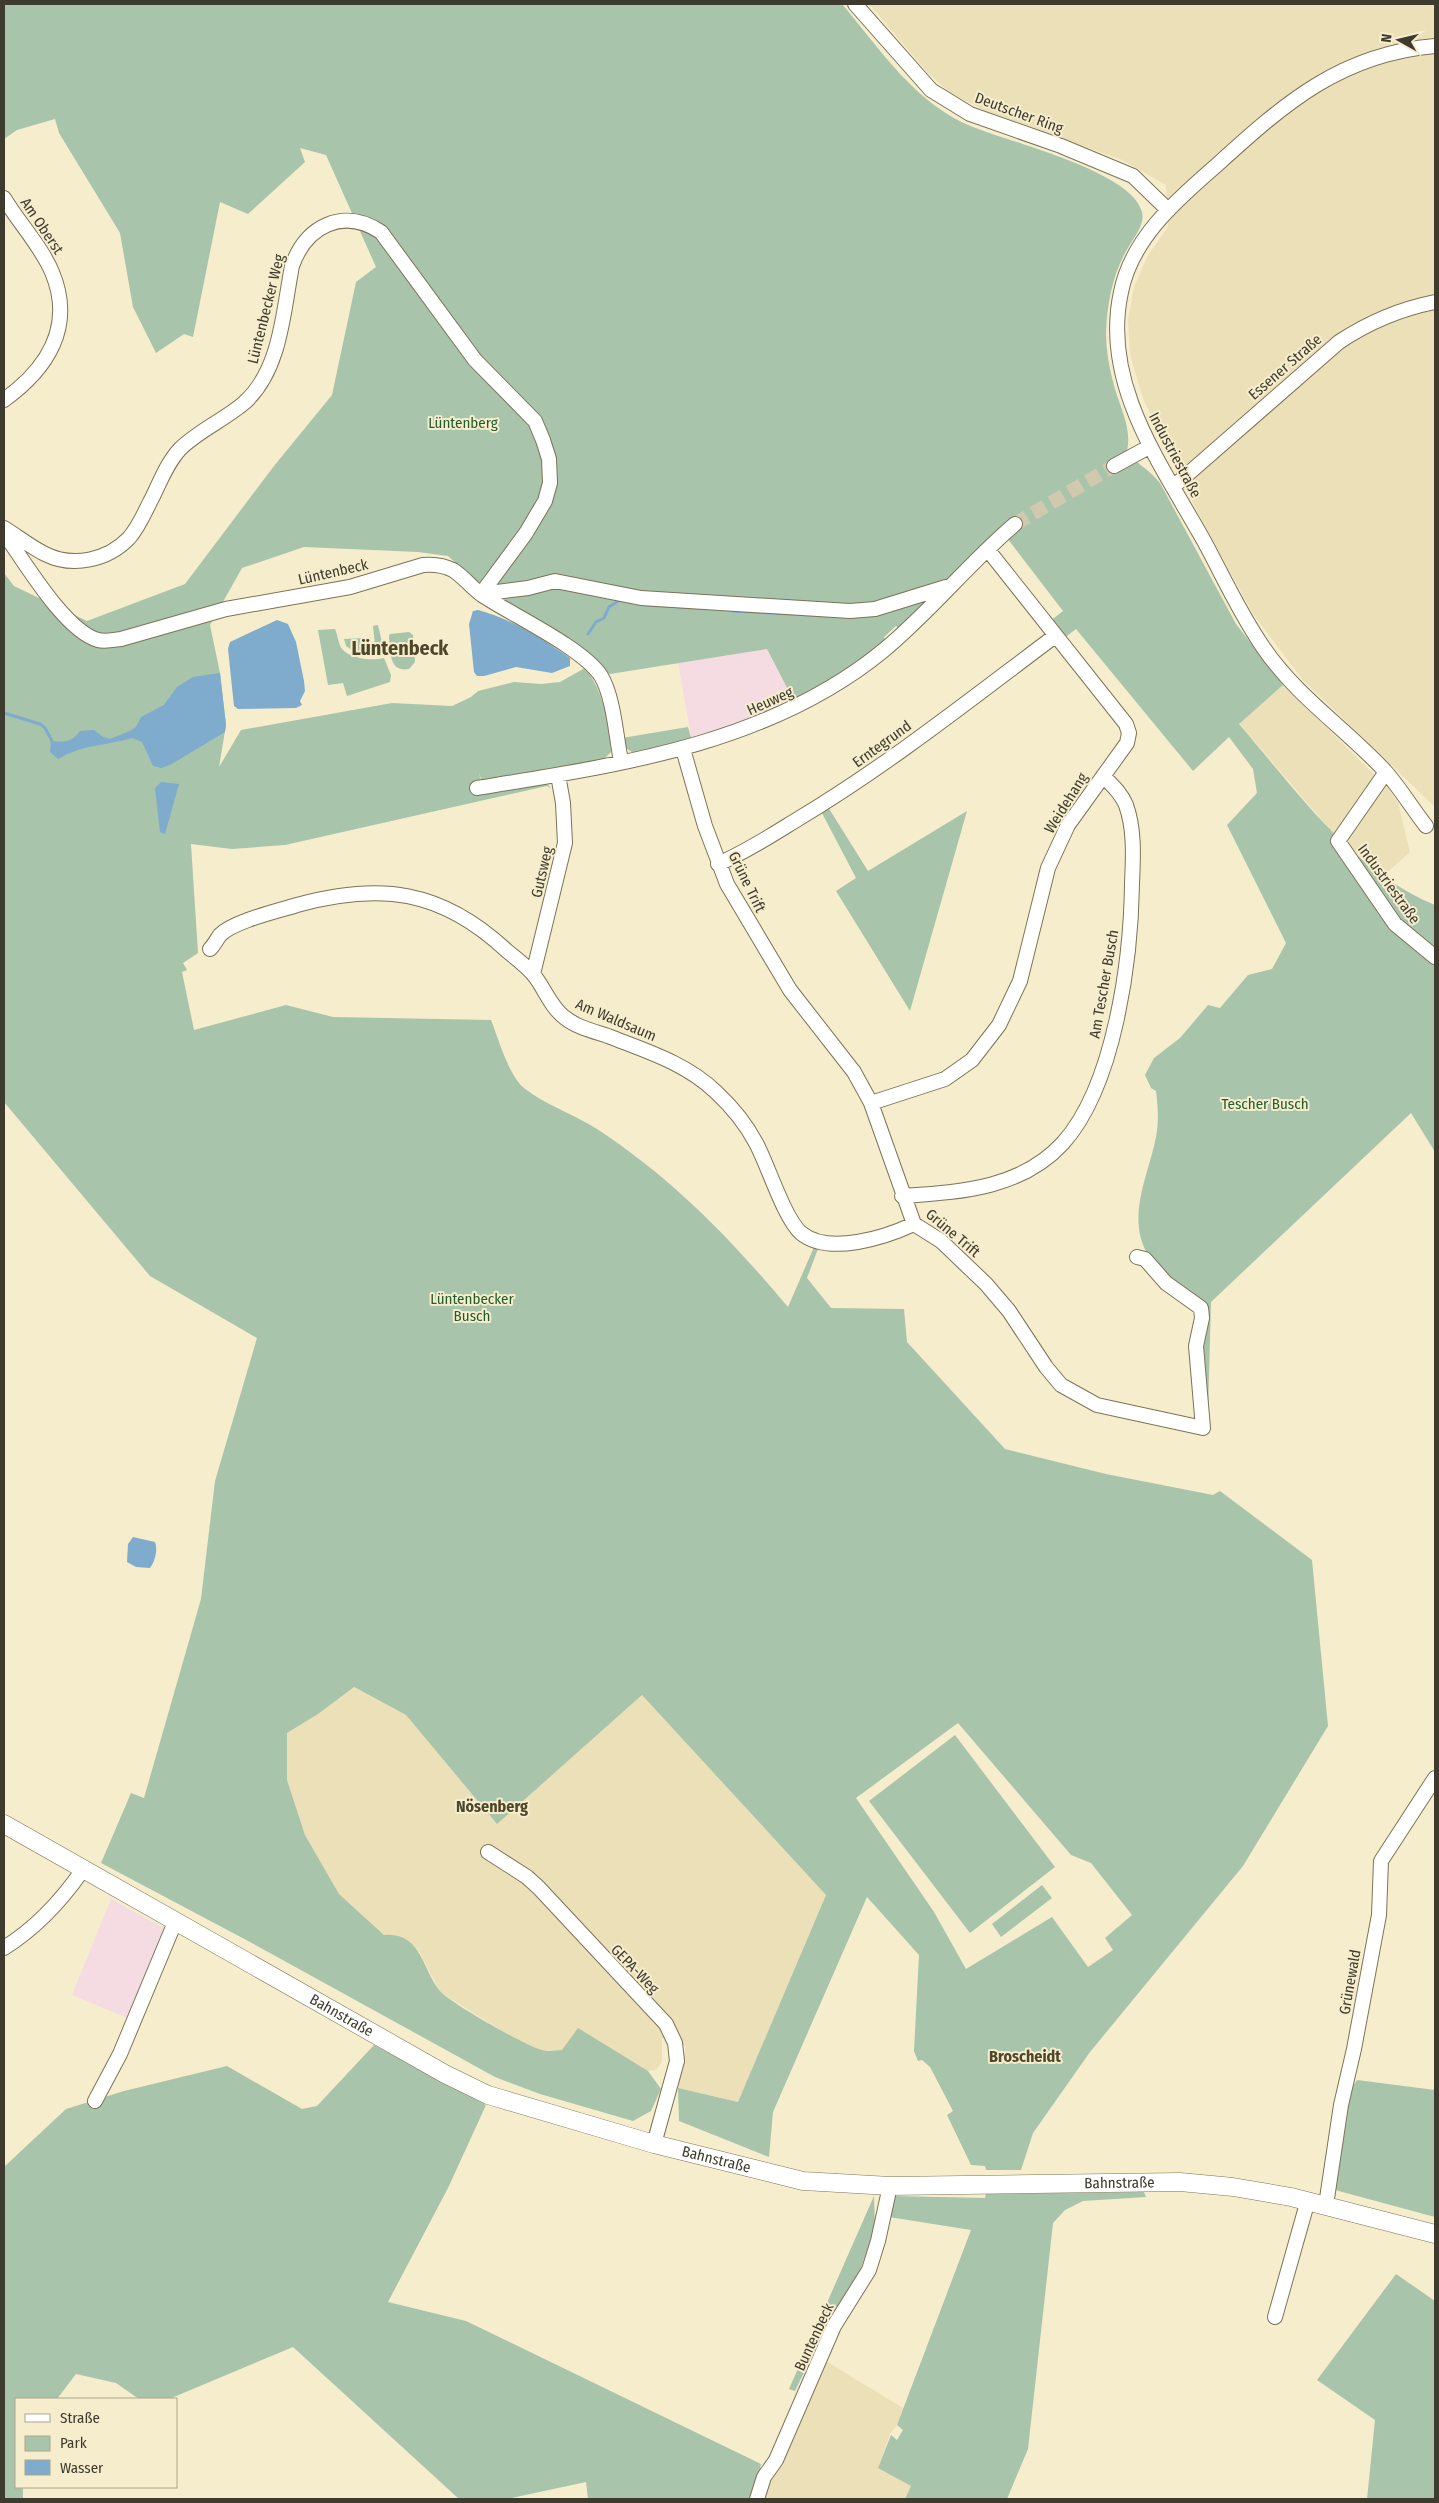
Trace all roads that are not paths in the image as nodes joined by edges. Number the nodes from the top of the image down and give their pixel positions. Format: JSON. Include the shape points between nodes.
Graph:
{"nodes":[{"id":1,"x":855,"y":4,"type":"edge"},
{"id":2,"x":1435,"y":46,"type":"edge"},
{"id":3,"x":4,"y":198,"type":"edge"},
{"id":4,"x":1167,"y":209,"type":"junction"},
{"id":5,"x":1435,"y":302,"type":"edge"},
{"id":6,"x":4,"y":400,"type":"edge"},
{"id":7,"x":1149,"y":447,"type":"junction"},
{"id":8,"x":1114,"y":466,"type":"tunnel mouth"},
{"id":9,"x":1173,"y":487,"type":"junction"},
{"id":10,"x":1015,"y":524,"type":"tunnel mouth"},
{"id":11,"x":4,"y":528,"type":"edge"},
{"id":12,"x":4,"y":533,"type":"edge"},
{"id":13,"x":988,"y":550,"type":"junction"},
{"id":14,"x":949,"y":586,"type":"junction"},
{"id":15,"x":481,"y":594,"type":"junction"},
{"id":16,"x":1055,"y":636,"type":"junction"},
{"id":17,"x":683,"y":749,"type":"junction"},
{"id":18,"x":620,"y":762,"type":"junction"},
{"id":19,"x":1386,"y":772,"type":"junction"},
{"id":20,"x":558,"y":775,"type":"junction"},
{"id":21,"x":1103,"y":776,"type":"junction"},
{"id":22,"x":477,"y":788,"type":"dead end"},
{"id":23,"x":1426,"y":826,"type":"dead end"},
{"id":24,"x":718,"y":864,"type":"junction"},
{"id":25,"x":210,"y":949,"type":"dead end"},
{"id":26,"x":1435,"y":957,"type":"edge"},
{"id":27,"x":533,"y":974,"type":"junction"},
{"id":28,"x":871,"y":1103,"type":"junction"},
{"id":29,"x":902,"y":1196,"type":"junction"},
{"id":30,"x":914,"y":1224,"type":"junction"},
{"id":31,"x":1137,"y":1257,"type":"dead end"},
{"id":32,"x":1435,"y":1778,"type":"edge"},
{"id":33,"x":4,"y":1824,"type":"edge"},
{"id":34,"x":488,"y":1852,"type":"dead end"},
{"id":35,"x":82,"y":1871,"type":"junction"},
{"id":36,"x":175,"y":1922,"type":"junction"},
{"id":37,"x":4,"y":1948,"type":"edge"},
{"id":38,"x":95,"y":2101,"type":"dead end"},
{"id":39,"x":654,"y":2144,"type":"junction"},
{"id":40,"x":890,"y":2186,"type":"junction"},
{"id":41,"x":1308,"y":2200,"type":"junction"},
{"id":42,"x":1326,"y":2205,"type":"junction"},
{"id":43,"x":1435,"y":2234,"type":"edge"},
{"id":44,"x":1275,"y":2316,"type":"dead end"},
{"id":45,"x":757,"y":2499,"type":"edge"}],
"edges":[{"from":1,"to":4,"type":"street","name":"Deutscher Ring","via":[[931,90],[970,114],[1133,176]]},
{"from":2,"to":4,"type":"street","name":"Industriestraße","via":[[1410,48],[1369,59],[1298,95]]},
{"from":3,"to":6,"type":"street","name":"Am Oberst","via":[[52,272],[60,315],[56,339],[46,360],[24,386]]},
{"from":4,"to":7,"type":"street","name":"Industriestraße","via":[[1135,256],[1121,290],[1116,334],[1120,368]]},
{"from":5,"to":9,"type":"street","name":"Essener Straße","via":[[1397,311],[1361,327],[1338,342]]},
{"from":7,"to":8,"type":"street"},
{"from":7,"to":9,"type":"street","name":"Industriestraße"},
{"from":9,"to":19,"type":"street","name":"Industriestraße","via":[[1263,647],[1292,682]]},
{"from":10,"to":13,"type":"street","name":"Heuweg"},
{"from":11,"to":15,"type":"street","name":"Lüntenbecker Weg","via":[[46,554],[77,561],[104,555],[129,538],[179,450],[242,404],[265,378],[276,344],[292,266],[305,240],[328,224],[356,221],[381,232],[475,360],[535,421],[544,440],[550,483],[545,501]]},
{"from":12,"to":15,"type":"street","name":"Lüntenbeck","via":[[60,610],[79,631],[98,640],[121,639],[226,609],[350,587],[434,564],[453,570]]},
{"from":13,"to":14,"type":"street","name":"Heuweg"},
{"from":13,"to":16,"type":"street","name":"Weidehang"},
{"from":14,"to":15,"type":"street","via":[[875,609],[850,611],[641,598],[555,581]]},
{"from":14,"to":17,"type":"street","name":"Heuweg","via":[[884,651],[814,698],[753,727]]},
{"from":15,"to":18,"type":"street","name":"Lüntenbeck","via":[[573,651],[594,668],[606,691]]},
{"from":16,"to":21,"type":"street","name":"Weidehang","via":[[1126,724],[1129,733],[1127,743]]},
{"from":16,"to":24,"type":"street","name":"Erntegrund","via":[[871,773],[822,806]]},
{"from":17,"to":18,"type":"street","name":"Heuweg"},
{"from":17,"to":24,"type":"street","name":"Grüne Trift"},
{"from":18,"to":20,"type":"street","name":"Heuweg"},
{"from":19,"to":23,"type":"street","name":"Industriestraße"},
{"from":19,"to":26,"type":"street","name":"Industriestraße","via":[[1338,841],[1395,924]]},
{"from":20,"to":22,"type":"street","name":"Heuweg"},
{"from":20,"to":27,"type":"street","name":"Gutsweg","via":[[564,803],[565,843]]},
{"from":21,"to":28,"type":"street","name":"Weidehang","via":[[1068,825],[1048,868],[1020,981],[999,1026],[972,1060],[945,1079]]},
{"from":21,"to":29,"type":"street","name":"Am Tescher Busch","via":[[1122,796],[1127,807],[1133,845],[1132,920],[1121,997],[1109,1048],[1084,1114],[1062,1143],[1035,1166],[1009,1179],[967,1191]]},
{"from":24,"to":28,"type":"street","name":"Grüne Trift","via":[[765,951],[790,990],[854,1072]]},
{"from":25,"to":27,"type":"street","name":"Am Waldsaum","via":[[221,934],[258,916],[336,895],[388,893],[419,899],[462,916],[487,932]]},
{"from":27,"to":30,"type":"street","name":"Am Waldsaum","via":[[564,1016],[579,1026],[667,1059],[692,1072],[716,1091],[756,1142],[801,1233],[828,1244],[844,1243],[891,1235]]},
{"from":28,"to":29,"type":"street","name":"Grüne Trift"},
{"from":29,"to":30,"type":"street","name":"Grüne Trift"},
{"from":30,"to":31,"type":"street","name":"Grüne Trift","via":[[940,1241],[986,1284],[1061,1384],[1097,1405],[1203,1428],[1196,1346],[1201,1308],[1166,1283],[1145,1259]]},
{"from":32,"to":42,"type":"street","name":"Grünewald","via":[[1381,1861],[1379,1915],[1341,2105]]},
{"from":33,"to":35,"type":"main road","name":"Bahnstraße"},
{"from":34,"to":39,"type":"street","name":"GEPA-Weg","via":[[539,1888],[666,2024],[673,2036],[676,2061]]},
{"from":35,"to":36,"type":"main road","name":"Bahnstraße"},
{"from":35,"to":37,"type":"street","via":[[39,1922]]},
{"from":36,"to":38,"type":"street","via":[[120,2054]]},
{"from":36,"to":39,"type":"main road","name":"Bahnstraße","via":[[488,2095]]},
{"from":39,"to":40,"type":"main road","name":"Bahnstraße","via":[[803,2181]]},
{"from":40,"to":41,"type":"main road","name":"Bahnstraße","via":[[1180,2182]]},
{"from":40,"to":45,"type":"street","name":"Buntenbeck","via":[[869,2270],[834,2326],[776,2460],[764,2477]]},
{"from":41,"to":42,"type":"main road","name":"Bahnstraße"},
{"from":41,"to":44,"type":"street"},
{"from":42,"to":43,"type":"main road","name":"Bahnstraße"}]}
